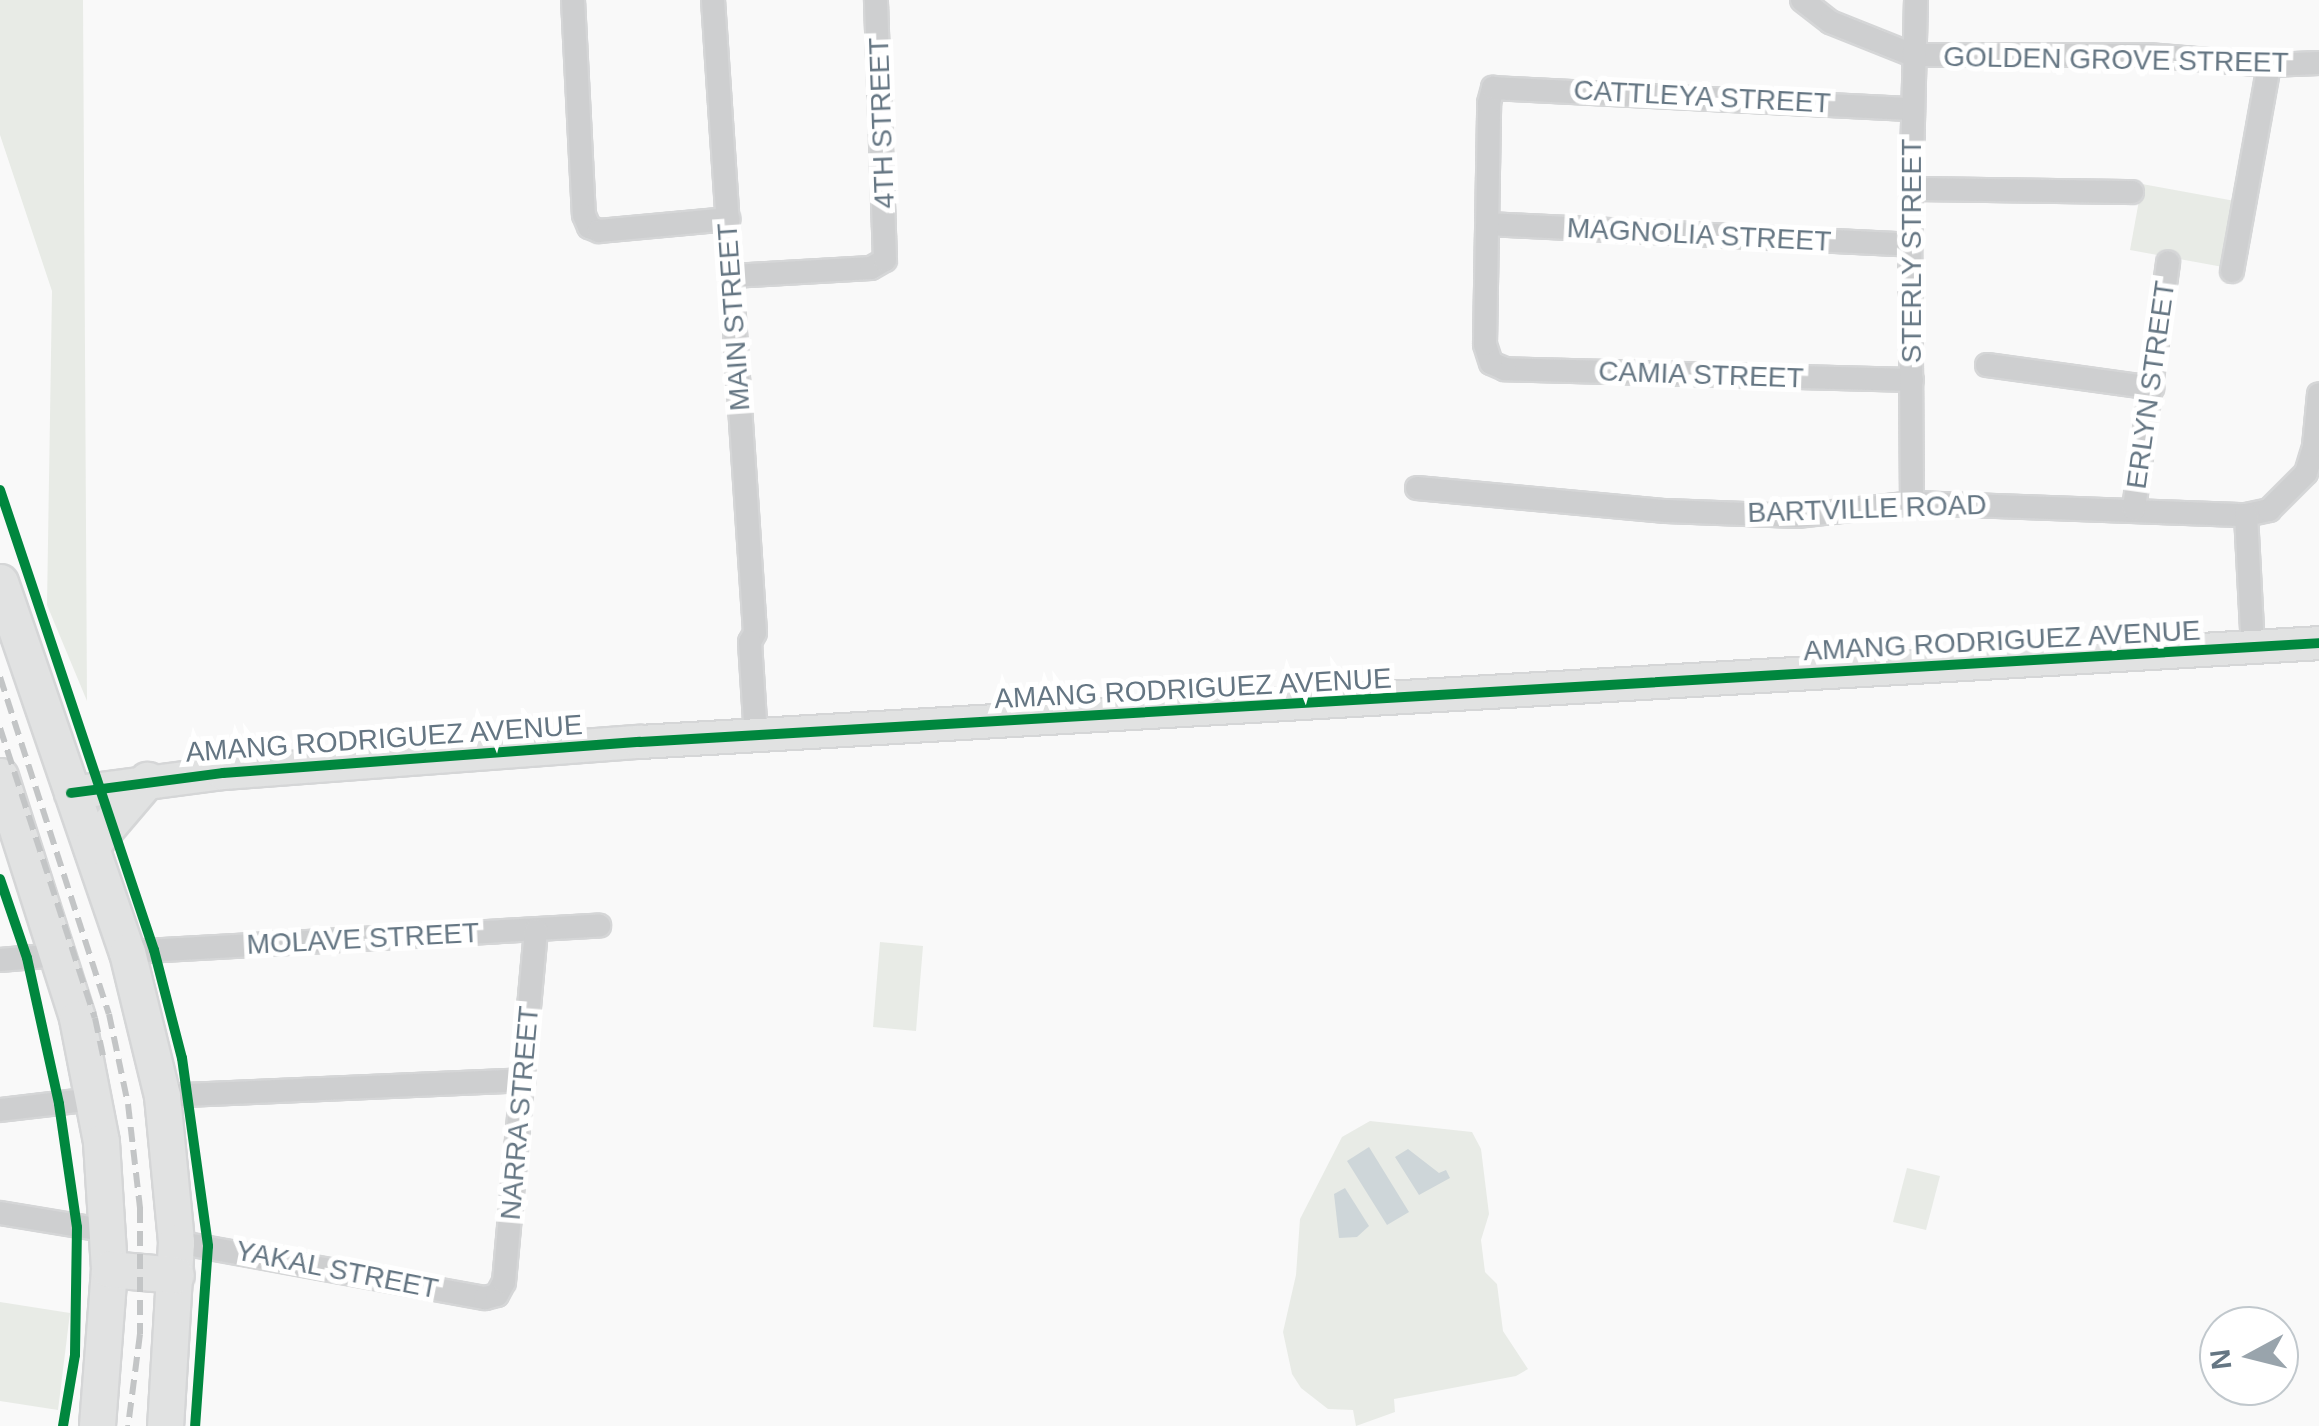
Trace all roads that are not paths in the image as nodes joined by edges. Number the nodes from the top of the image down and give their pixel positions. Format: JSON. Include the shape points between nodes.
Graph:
{"nodes":[{"id":1,"x":573,"y":0,"type":"edge"},
{"id":2,"x":713,"y":0,"type":"edge"},
{"id":3,"x":876,"y":0,"type":"edge"},
{"id":4,"x":1802,"y":0,"type":"edge"},
{"id":5,"x":1916,"y":0,"type":"edge"},
{"id":6,"x":1913,"y":56,"type":"junction"},
{"id":7,"x":2319,"y":63,"type":"edge"},
{"id":8,"x":2269,"y":65,"type":"junction"},
{"id":9,"x":1912,"y":109,"type":"junction"},
{"id":10,"x":1911,"y":189,"type":"junction"},
{"id":11,"x":2132,"y":192,"type":"dead end"},
{"id":12,"x":728,"y":219,"type":"junction"},
{"id":13,"x":1488,"y":224,"type":"junction"},
{"id":14,"x":1910,"y":245,"type":"junction"},
{"id":15,"x":2168,"y":262,"type":"dead end"},
{"id":16,"x":2232,"y":271,"type":"dead end"},
{"id":17,"x":732,"y":276,"type":"junction"},
{"id":18,"x":1987,"y":365,"type":"dead end"},
{"id":19,"x":1912,"y":380,"type":"junction"},
{"id":20,"x":2152,"y":388,"type":"junction"},
{"id":21,"x":2319,"y":394,"type":"edge"},
{"id":22,"x":1417,"y":488,"type":"dead end"},
{"id":23,"x":1912,"y":503,"type":"junction"},
{"id":24,"x":2134,"y":508,"type":"junction"},
{"id":25,"x":2246,"y":515,"type":"junction"},
{"id":26,"x":0,"y":582,"type":"edge"},
{"id":27,"x":2319,"y":643,"type":"edge"},
{"id":28,"x":2253,"y":648,"type":"junction"},
{"id":29,"x":763,"y":738,"type":"junction"},
{"id":30,"x":147,"y":780,"type":"junction"},
{"id":31,"x":2,"y":788,"type":"edge"},
{"id":32,"x":71,"y":793,"type":"junction"},
{"id":33,"x":91,"y":846,"type":"junction"},
{"id":34,"x":599,"y":926,"type":"dead end"},
{"id":35,"x":536,"y":930,"type":"junction"},
{"id":36,"x":127,"y":952,"type":"junction"},
{"id":37,"x":58,"y":955,"type":"junction"},
{"id":38,"x":0,"y":960,"type":"edge"},
{"id":39,"x":524,"y":1080,"type":"junction"},
{"id":40,"x":162,"y":1096,"type":"junction"},
{"id":41,"x":93,"y":1099,"type":"junction"},
{"id":42,"x":0,"y":1110,"type":"edge"},
{"id":43,"x":0,"y":1213,"type":"edge"},
{"id":44,"x":109,"y":1231,"type":"junction"},
{"id":45,"x":176,"y":1258,"type":"junction"},
{"id":46,"x":109,"y":1269,"type":"junction"},
{"id":47,"x":498,"y":1294,"type":"joint"},
{"id":48,"x":97,"y":1426,"type":"edge"},
{"id":49,"x":166,"y":1426,"type":"edge"}],
"edges":[{"from":1,"to":12,"type":"street","via":[[589,227],[599,232]]},
{"from":2,"to":12,"type":"street","name":"MAIN STREET"},
{"from":3,"to":17,"type":"street","name":"4TH STREET","via":[[885,260],[871,268]]},
{"from":4,"to":6,"type":"street","via":[[1830,22]]},
{"from":5,"to":6,"type":"street","name":"STERLY STREET"},
{"from":6,"to":8,"type":"street","name":"GOLDEN GROVE STREET","via":[[2148,55]]},
{"from":6,"to":9,"type":"street","name":"STERLY STREET"},
{"from":7,"to":8,"type":"street","name":"GOLDEN GROVE STREET"},
{"from":8,"to":16,"type":"street"},
{"from":9,"to":10,"type":"street","name":"STERLY STREET"},
{"from":9,"to":13,"type":"street","name":"CATTLEYA STREET","via":[[1492,88]]},
{"from":10,"to":11,"type":"street"},
{"from":10,"to":14,"type":"street","name":"STERLY STREET"},
{"from":12,"to":17,"type":"street","name":"MAIN STREET"},
{"from":13,"to":14,"type":"street","name":"MAGNOLIA STREET"},
{"from":13,"to":19,"type":"street","name":"CAMIA STREET","via":[[1485,344],[1491,363]]},
{"from":14,"to":19,"type":"street","name":"STERLY STREET"},
{"from":15,"to":20,"type":"street","name":"ERLYN STREET"},
{"from":17,"to":29,"type":"street","name":"MAIN STREET","via":[[755,633],[763,643]]},
{"from":18,"to":20,"type":"street"},
{"from":19,"to":23,"type":"street","name":"STERLY STREET"},
{"from":20,"to":24,"type":"street","name":"ERLYN STREET"},
{"from":21,"to":25,"type":"street","via":[[2306,473],[2269,510]]},
{"from":22,"to":23,"type":"street","name":"BARTVILLE ROAD","via":[[1779,515]]},
{"from":23,"to":24,"type":"street","name":"BARTVILLE ROAD"},
{"from":24,"to":25,"type":"street","name":"BARTVILLE ROAD"},
{"from":25,"to":28,"type":"street"},
{"from":26,"to":32,"type":"main road"},
{"from":27,"to":28,"type":"main road","name":"AMANG RODRIGUEZ AVENUE"},
{"from":28,"to":29,"type":"main road","name":"AMANG RODRIGUEZ AVENUE"},
{"from":29,"to":30,"type":"main road","name":"AMANG RODRIGUEZ AVENUE"},
{"from":30,"to":32,"type":"main road","name":"AMANG RODRIGUEZ AVENUE"},
{"from":30,"to":33,"type":"main road"},
{"from":31,"to":37,"type":"main road"},
{"from":32,"to":33,"type":"main road"},
{"from":33,"to":36,"type":"main road"},
{"from":34,"to":35,"type":"street","name":"MOLAVE STREET"},
{"from":35,"to":36,"type":"street","name":"MOLAVE STREET"},
{"from":35,"to":39,"type":"street","name":"NARRA STREET"},
{"from":36,"to":40,"type":"main road"},
{"from":37,"to":38,"type":"street"},
{"from":37,"to":41,"type":"main road"},
{"from":39,"to":40,"type":"street"},
{"from":39,"to":47,"type":"street","name":"NARRA STREET"},
{"from":40,"to":45,"type":"main road"},
{"from":41,"to":42,"type":"street"},
{"from":41,"to":44,"type":"main road"},
{"from":43,"to":44,"type":"street"},
{"from":44,"to":46,"type":"main road"},
{"from":45,"to":46,"type":"main road"},
{"from":45,"to":47,"type":"street","name":"YAKAL STREET","via":[[486,1298]]},
{"from":45,"to":49,"type":"main road"},
{"from":46,"to":48,"type":"main road"}]}
